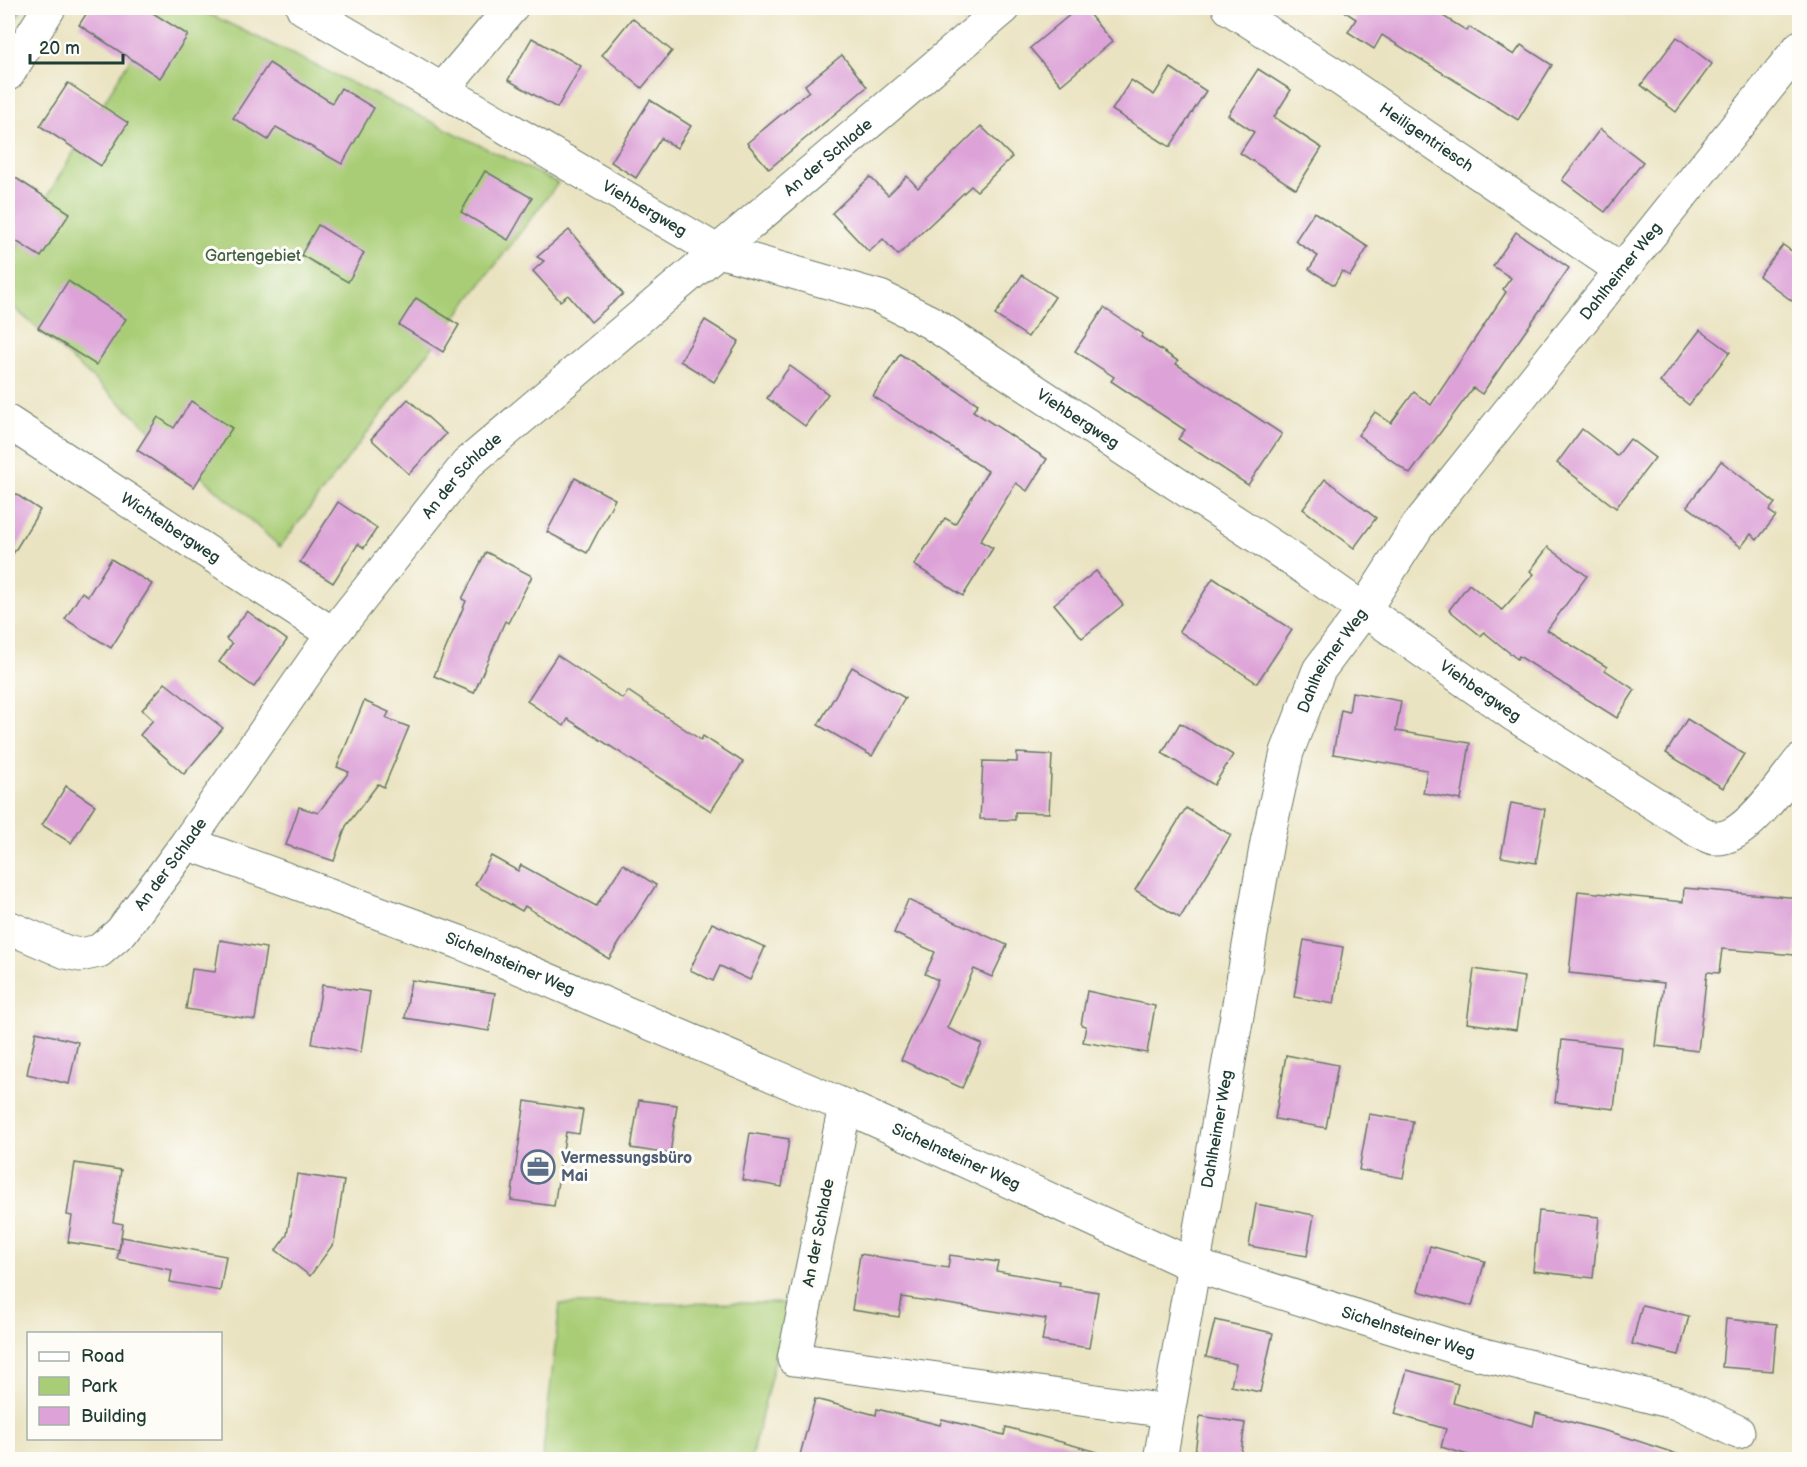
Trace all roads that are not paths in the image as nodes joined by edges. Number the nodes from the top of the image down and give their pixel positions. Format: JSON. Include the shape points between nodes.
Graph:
{"nodes":[{"id":1,"x":49,"y":8,"type":"edge"},
{"id":2,"x":303,"y":8,"type":"edge"},
{"id":3,"x":511,"y":8,"type":"edge"},
{"id":4,"x":1004,"y":8,"type":"edge"},
{"id":5,"x":1229,"y":8,"type":"edge"},
{"id":6,"x":1800,"y":47,"type":"edge"},
{"id":7,"x":8,"y":74,"type":"edge"},
{"id":8,"x":443,"y":89,"type":"junction"},
{"id":9,"x":716,"y":250,"type":"junction"},
{"id":10,"x":1620,"y":269,"type":"junction"},
{"id":11,"x":8,"y":422,"type":"edge"},
{"id":12,"x":1364,"y":610,"type":"junction"},
{"id":13,"x":333,"y":634,"type":"junction"},
{"id":14,"x":1800,"y":761,"type":"edge"},
{"id":15,"x":187,"y":843,"type":"junction"},
{"id":16,"x":9,"y":937,"type":"edge"},
{"id":17,"x":845,"y":1106,"type":"junction"},
{"id":18,"x":1193,"y":1264,"type":"junction"},
{"id":19,"x":1167,"y":1411,"type":"junction"},
{"id":20,"x":1738,"y":1432,"type":"dead end"},
{"id":21,"x":1160,"y":1460,"type":"edge"}],
"edges":[{"from":1,"to":7,"type":"street"},
{"from":2,"to":8,"type":"street","name":"Viehbergweg"},
{"from":3,"to":8,"type":"street"},
{"from":4,"to":9,"type":"street","name":"An der Schlade"},
{"from":5,"to":10,"type":"street","name":"Heiligentriesch"},
{"from":6,"to":10,"type":"street","name":"Dahlheimer Weg"},
{"from":8,"to":9,"type":"street","name":"Viehbergweg"},
{"from":9,"to":12,"type":"street","name":"Viehbergweg","via":[[880,297],[930,322]]},
{"from":9,"to":13,"type":"street","name":"An der Schlade","via":[[467,464]]},
{"from":10,"to":12,"type":"street","name":"Dahlheimer Weg","via":[[1419,524]]},
{"from":11,"to":13,"type":"street","name":"Wichtelbergweg"},
{"from":12,"to":14,"type":"street","name":"Viehbergweg","via":[[1514,715],[1714,838],[1732,836],[1750,822]]},
{"from":12,"to":18,"type":"street","name":"Dahlheimer Weg","via":[[1319,670],[1287,752],[1267,842]]},
{"from":13,"to":15,"type":"street","name":"An der Schlade"},
{"from":15,"to":16,"type":"street","name":"An der Schlade","via":[[121,933],[99,951],[80,955]]},
{"from":15,"to":17,"type":"street","name":"Sichelnsteiner Weg","via":[[459,942]]},
{"from":17,"to":18,"type":"street","name":"Sichelnsteiner Weg"},
{"from":17,"to":19,"type":"street","name":"An der Schlade","via":[[794,1359]]},
{"from":18,"to":19,"type":"street","name":"Dahlheimer Weg"},
{"from":18,"to":20,"type":"street","name":"Sichelnsteiner Weg","via":[[1464,1350],[1677,1403]]},
{"from":19,"to":21,"type":"street","name":"Dahlheimer Weg"}]}
